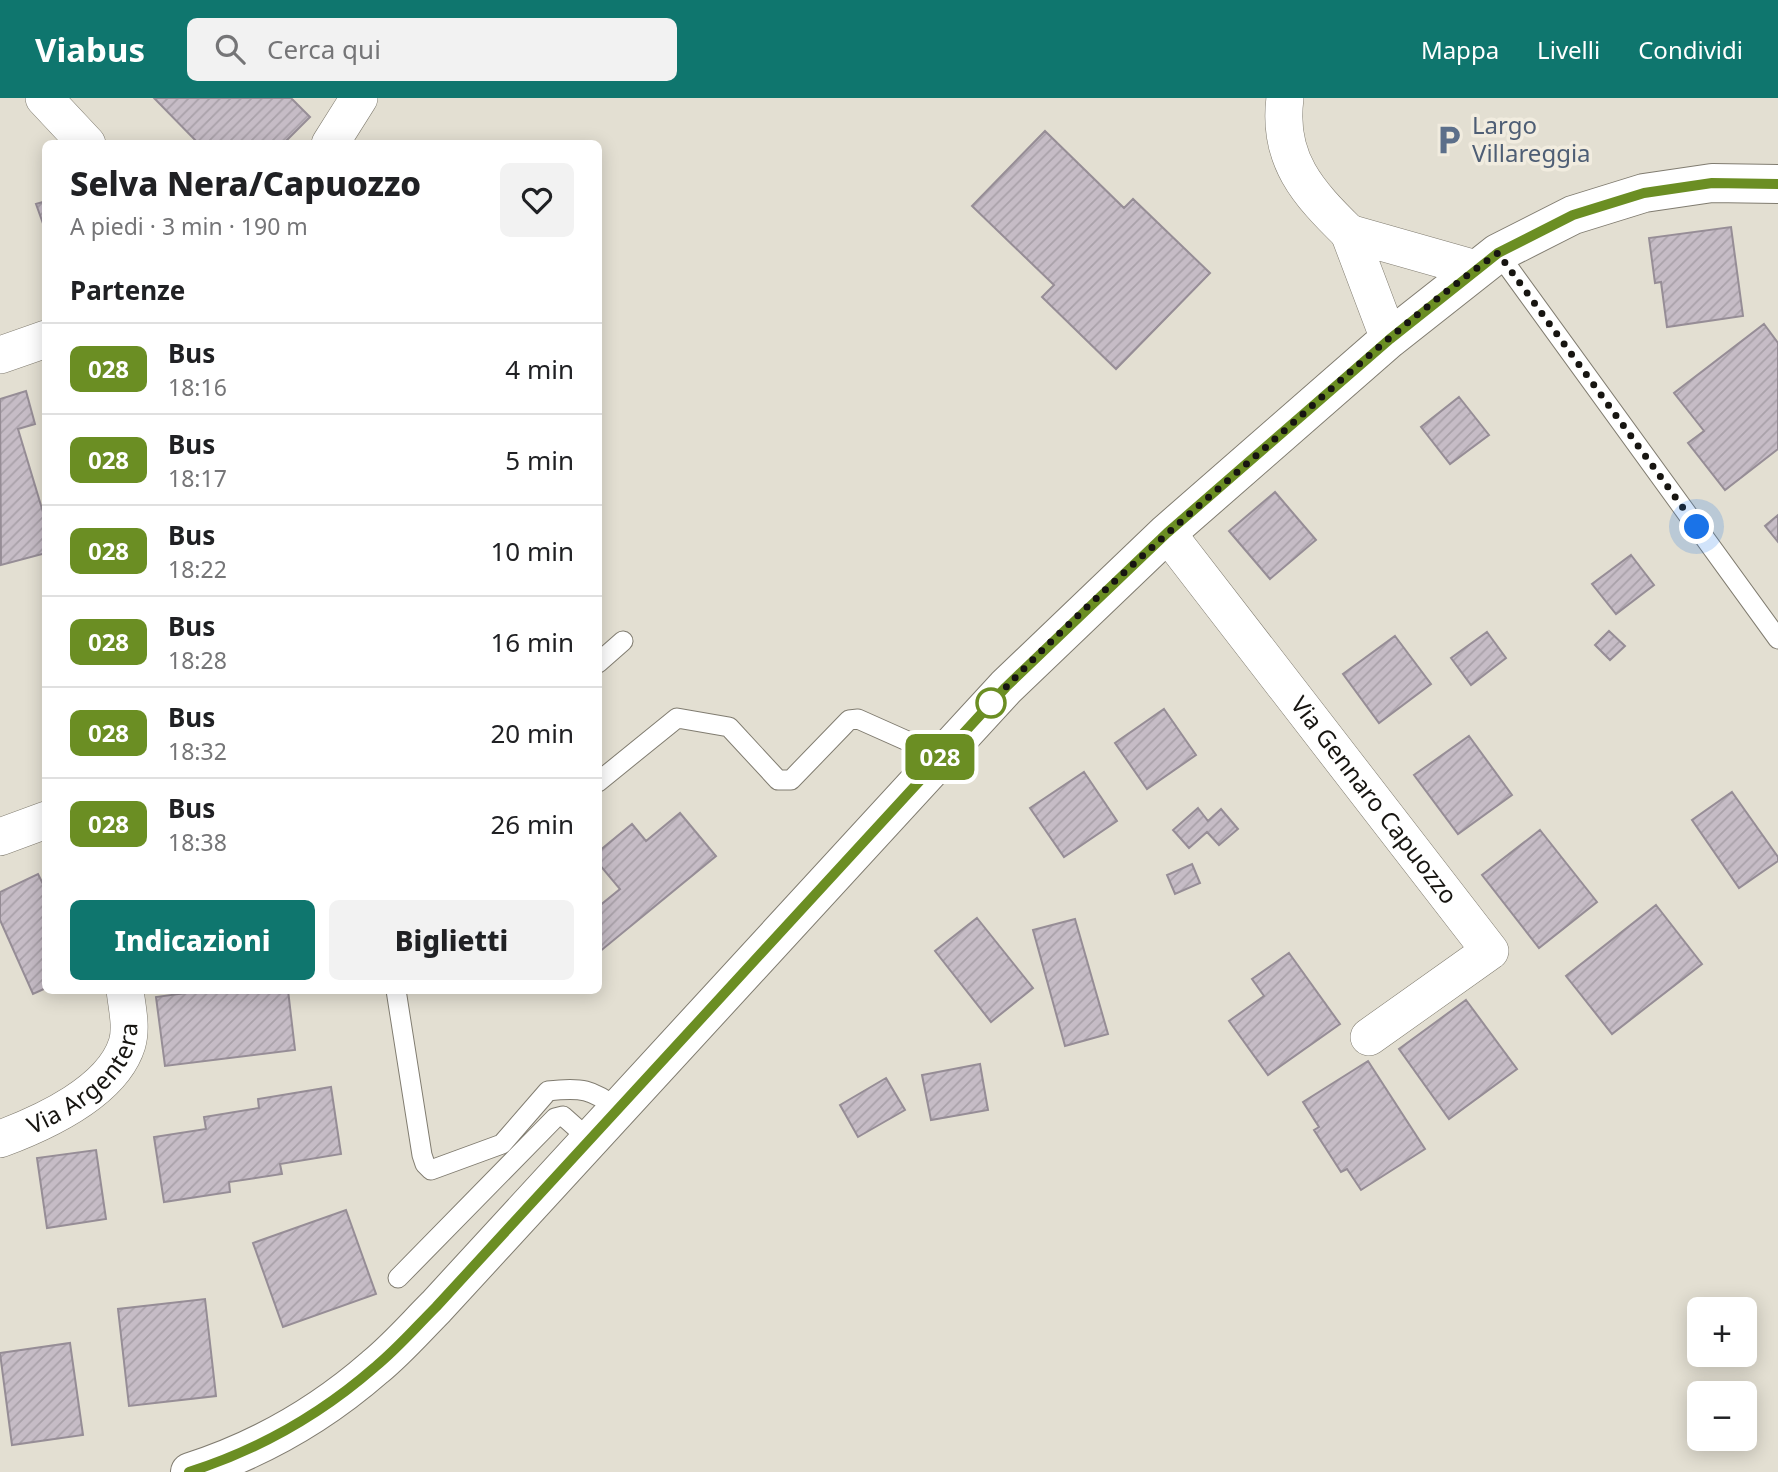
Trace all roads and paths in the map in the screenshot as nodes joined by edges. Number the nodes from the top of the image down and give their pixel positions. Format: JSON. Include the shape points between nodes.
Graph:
{"nodes":[{"id":1,"x":44,"y":98,"type":"edge"},
{"id":2,"x":359,"y":98,"type":"edge"},
{"id":3,"x":1285,"y":98,"type":"edge"},
{"id":4,"x":84,"y":140,"type":"edge"},
{"id":5,"x":333,"y":140,"type":"edge"},
{"id":6,"x":1778,"y":184,"type":"edge"},
{"id":7,"x":1349,"y":233,"type":"junction"},
{"id":8,"x":1487,"y":261,"type":"junction"},
{"id":9,"x":1390,"y":339,"type":"junction"},
{"id":10,"x":42,"y":340,"type":"edge"},
{"id":11,"x":0,"y":355,"type":"edge"},
{"id":12,"x":1167,"y":533,"type":"junction"},
{"id":13,"x":1778,"y":639,"type":"edge"},
{"id":14,"x":623,"y":641,"type":"dead end"},
{"id":15,"x":602,"y":659,"type":"edge"},
{"id":16,"x":941,"y":756,"type":"junction"},
{"id":17,"x":602,"y":779,"type":"edge"},
{"id":18,"x":42,"y":821,"type":"edge"},
{"id":19,"x":0,"y":837,"type":"edge"},
{"id":20,"x":126,"y":994,"type":"edge"},
{"id":21,"x":397,"y":994,"type":"edge"},
{"id":22,"x":1369,"y":1037,"type":"dead end"},
{"id":23,"x":618,"y":1109,"type":"junction"},
{"id":24,"x":0,"y":1139,"type":"edge"},
{"id":25,"x":590,"y":1140,"type":"junction"},
{"id":26,"x":398,"y":1278,"type":"dead end"},
{"id":27,"x":190,"y":1472,"type":"edge"}],
"edges":[{"from":1,"to":4,"type":"street"},
{"from":2,"to":5,"type":"street"},
{"from":3,"to":7,"type":"street","via":[[1282,116],[1290,157],[1318,202]]},
{"from":6,"to":8,"type":"street","via":[[1712,183],[1644,193],[1573,215]]},
{"from":7,"to":8,"type":"street"},
{"from":7,"to":9,"type":"street"},
{"from":8,"to":9,"type":"street"},
{"from":8,"to":13,"type":"lane"},
{"from":9,"to":12,"type":"street"},
{"from":10,"to":11,"type":"street"},
{"from":12,"to":16,"type":"street"},
{"from":12,"to":22,"type":"street","name":"Via Gennaro Capuozzo","via":[[1490,951]]},
{"from":14,"to":15,"type":"lane"},
{"from":16,"to":17,"type":"lane","via":[[858,719],[849,720],[791,780],[784,781],[729,727],[677,718]]},
{"from":16,"to":23,"type":"street"},
{"from":18,"to":19,"type":"street"},
{"from":20,"to":24,"type":"street","name":"Via Argentera","via":[[130,1030],[114,1068],[82,1100]]},
{"from":21,"to":23,"type":"lane","via":[[422,1155],[431,1170],[502,1144],[548,1091],[575,1088],[597,1093]]},
{"from":23,"to":25,"type":"street"},
{"from":25,"to":26,"type":"lane","via":[[563,1116],[555,1118]]},
{"from":25,"to":27,"type":"street","via":[[378,1366],[287,1430]]}]}
